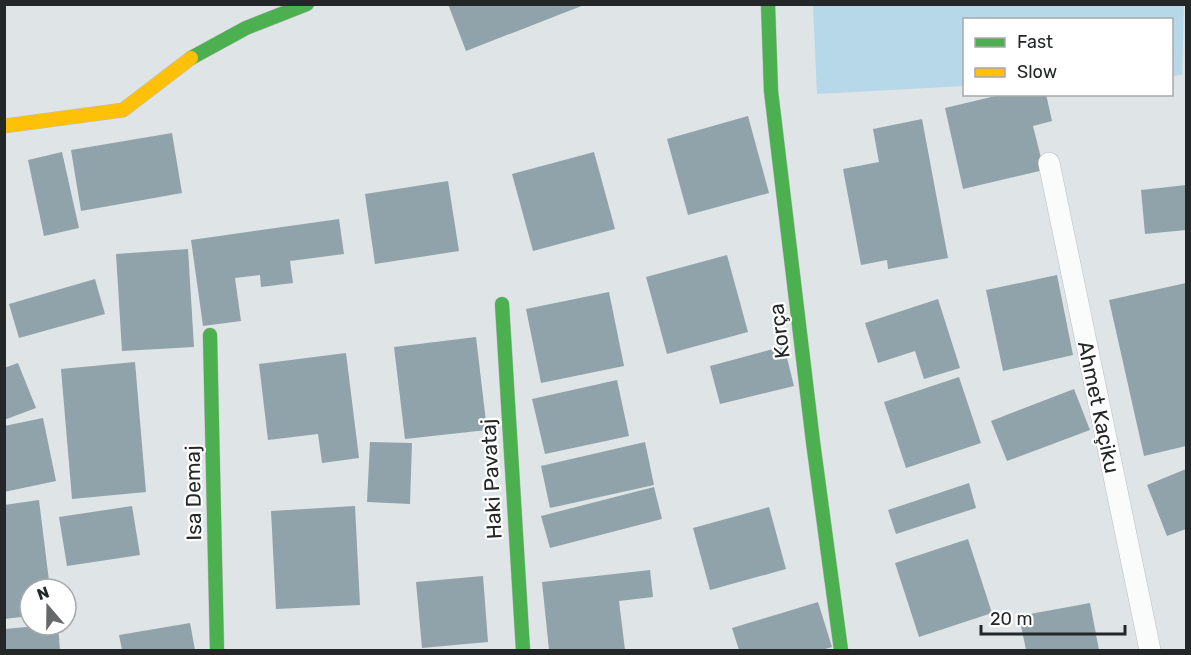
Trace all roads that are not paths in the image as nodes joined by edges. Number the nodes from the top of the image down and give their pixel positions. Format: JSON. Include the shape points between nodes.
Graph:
{"nodes":[{"id":1,"x":307,"y":4,"type":"edge"},
{"id":2,"x":768,"y":4,"type":"edge"},
{"id":3,"x":4,"y":126,"type":"edge"},
{"id":4,"x":1048,"y":163,"type":"dead end"},
{"id":5,"x":502,"y":304,"type":"dead end"},
{"id":6,"x":210,"y":335,"type":"dead end"},
{"id":7,"x":217,"y":651,"type":"edge"},
{"id":8,"x":523,"y":651,"type":"edge"},
{"id":9,"x":841,"y":651,"type":"edge"},
{"id":10,"x":1150,"y":651,"type":"edge"}],
"edges":[{"from":1,"to":3,"type":"street","via":[[199,52],[123,110]]},
{"from":2,"to":9,"type":"street","name":"Korça","via":[[771,91]]},
{"from":4,"to":10,"type":"lane","name":"Ahmet Kaçiku"},
{"from":5,"to":8,"type":"street","name":"Haki Pavataj"},
{"from":6,"to":7,"type":"street","name":"Isa Demaj"}]}
